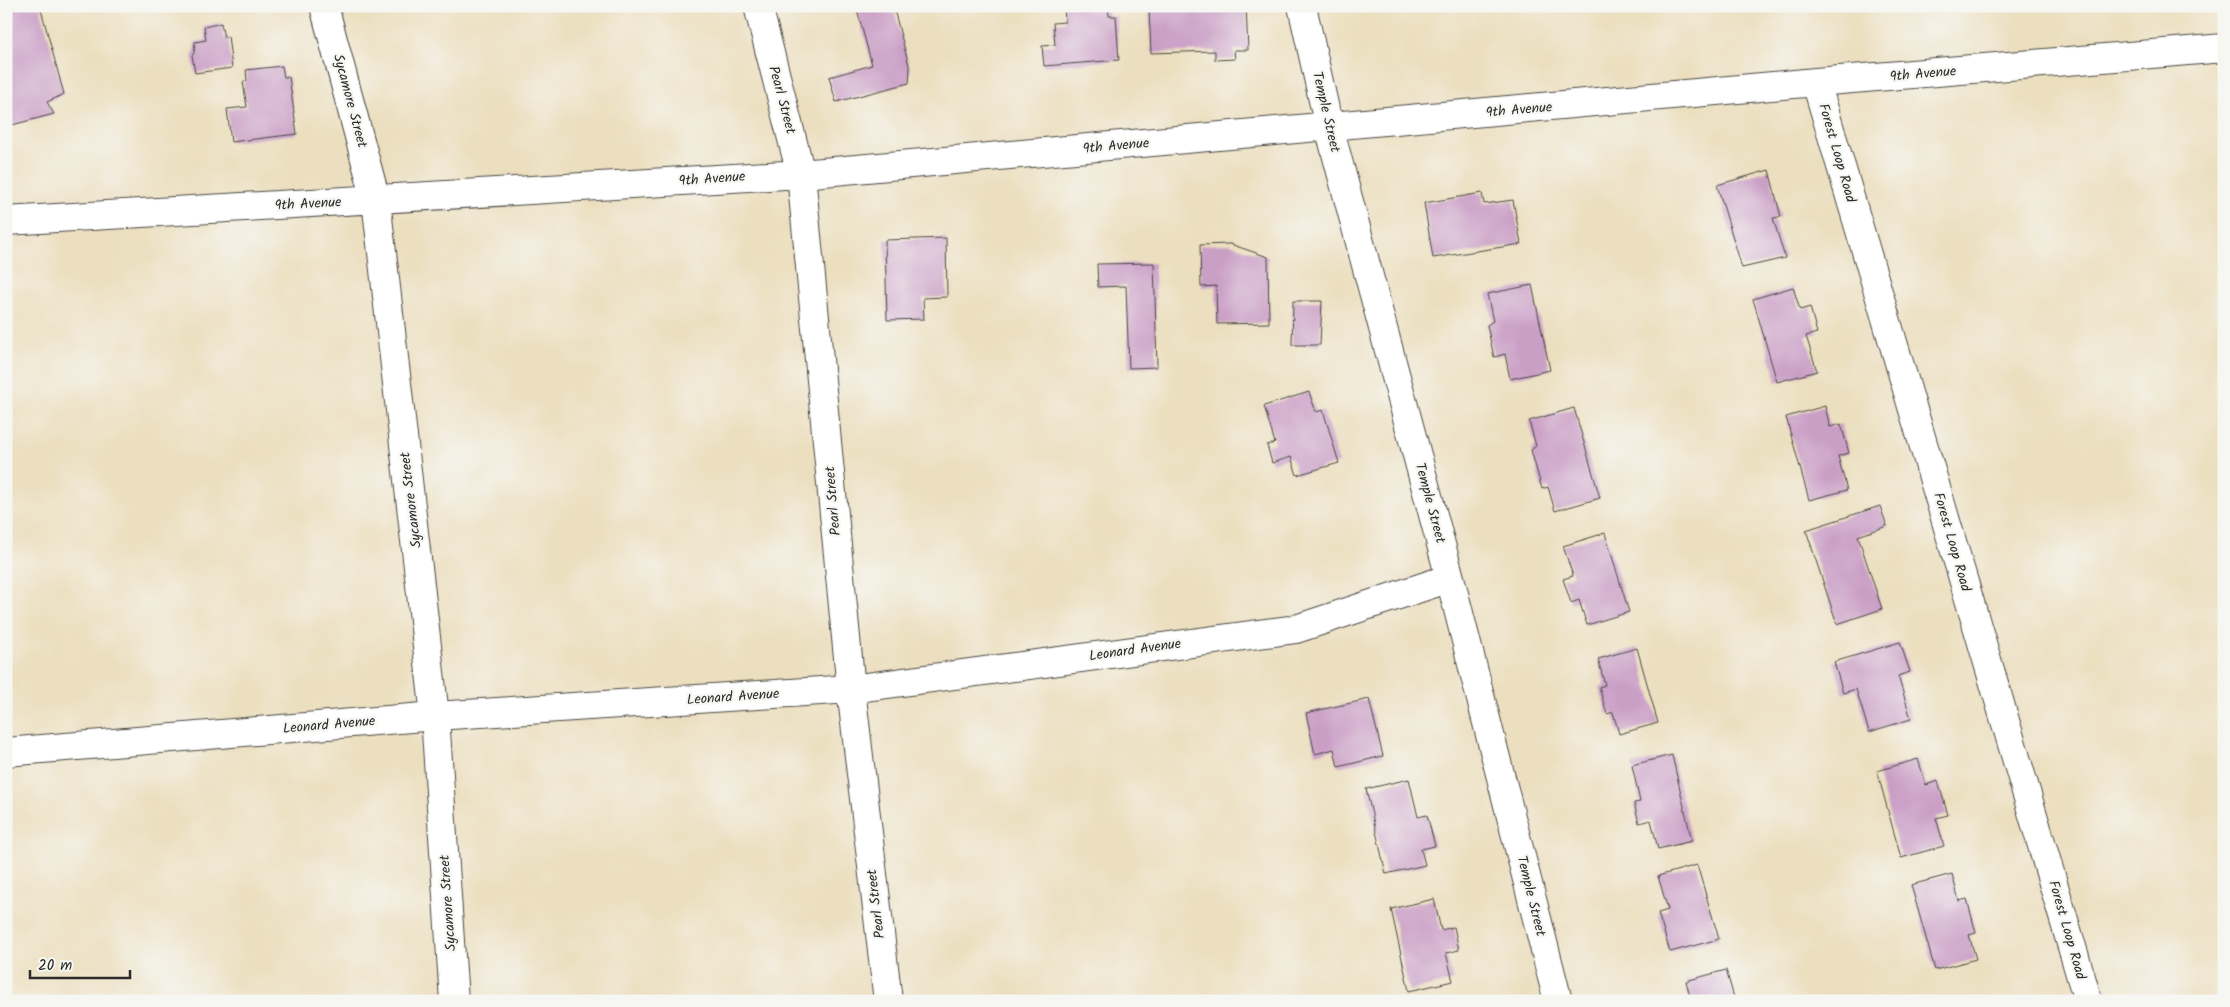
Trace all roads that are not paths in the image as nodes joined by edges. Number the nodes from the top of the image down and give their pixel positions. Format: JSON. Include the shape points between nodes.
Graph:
{"nodes":[{"id":1,"x":324,"y":6,"type":"edge"},
{"id":2,"x":758,"y":6,"type":"edge"},
{"id":3,"x":1302,"y":6,"type":"edge"},
{"id":4,"x":2224,"y":48,"type":"edge"},
{"id":5,"x":1816,"y":82,"type":"junction"},
{"id":6,"x":1329,"y":127,"type":"junction"},
{"id":7,"x":801,"y":174,"type":"junction"},
{"id":8,"x":376,"y":200,"type":"junction"},
{"id":9,"x":6,"y":221,"type":"edge"},
{"id":10,"x":1450,"y":578,"type":"junction"},
{"id":11,"x":851,"y":689,"type":"junction"},
{"id":12,"x":435,"y":716,"type":"junction"},
{"id":13,"x":6,"y":752,"type":"edge"},
{"id":14,"x":454,"y":1001,"type":"edge"},
{"id":15,"x":888,"y":1001,"type":"edge"},
{"id":16,"x":1558,"y":1001,"type":"edge"},
{"id":17,"x":2088,"y":1001,"type":"edge"}],
"edges":[{"from":1,"to":8,"type":"street","name":"Sycamore Street"},
{"from":2,"to":7,"type":"street","name":"Pearl Street"},
{"from":3,"to":6,"type":"street","name":"Temple Street"},
{"from":4,"to":5,"type":"street","name":"9th Avenue"},
{"from":5,"to":6,"type":"street","name":"9th Avenue"},
{"from":5,"to":17,"type":"street","name":"Forest Loop Road"},
{"from":6,"to":7,"type":"street","name":"9th Avenue"},
{"from":6,"to":10,"type":"street","name":"Temple Street"},
{"from":7,"to":8,"type":"street","name":"9th Avenue"},
{"from":7,"to":11,"type":"street","name":"Pearl Street"},
{"from":8,"to":9,"type":"street","name":"9th Avenue"},
{"from":8,"to":12,"type":"street","name":"Sycamore Street"},
{"from":10,"to":11,"type":"street","name":"Leonard Avenue","via":[[1296,628]]},
{"from":10,"to":16,"type":"street","name":"Temple Street"},
{"from":11,"to":12,"type":"street","name":"Leonard Avenue"},
{"from":11,"to":15,"type":"street","name":"Pearl Street"},
{"from":12,"to":13,"type":"street","name":"Leonard Avenue"},
{"from":12,"to":14,"type":"street","name":"Sycamore Street"}]}
